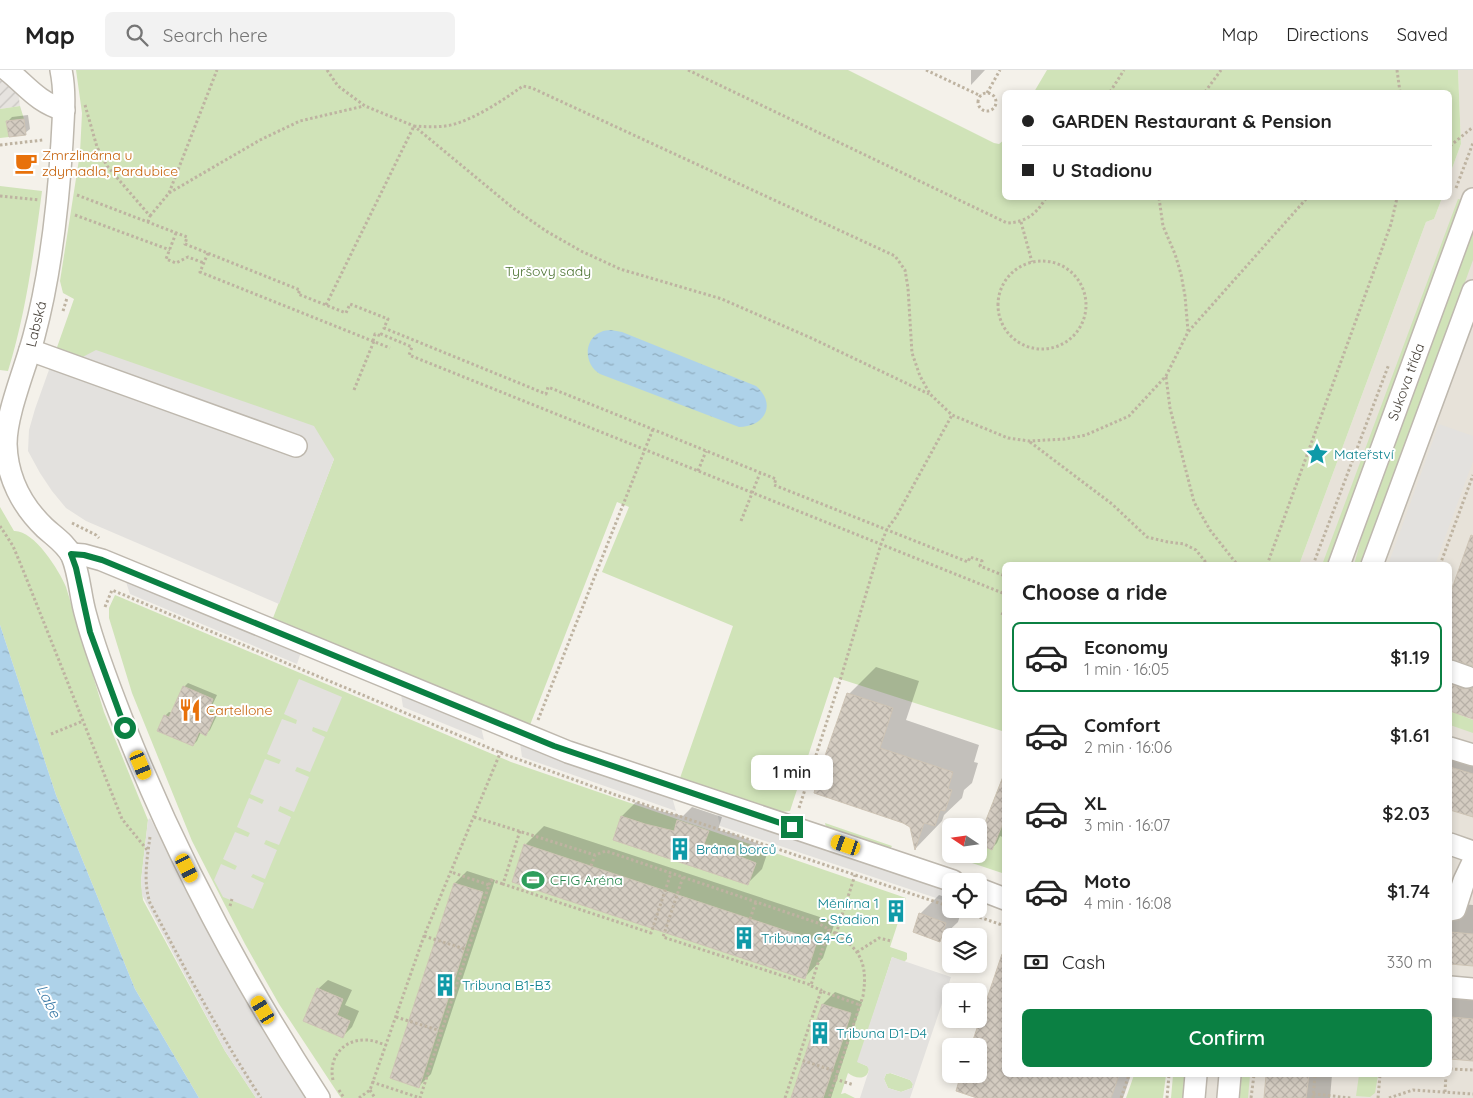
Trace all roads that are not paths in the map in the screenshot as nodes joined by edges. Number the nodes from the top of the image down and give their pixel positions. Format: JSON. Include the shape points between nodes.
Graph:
{"nodes":[{"id":1,"x":7,"y":70,"type":"edge"},
{"id":2,"x":63,"y":89,"type":"edge"},
{"id":3,"x":1464,"y":194,"type":"edge"},
{"id":4,"x":1472,"y":300,"type":"edge"},
{"id":5,"x":30,"y":350,"type":"junction"},
{"id":6,"x":296,"y":446,"type":"dead end"},
{"id":7,"x":71,"y":554,"type":"junction"},
{"id":8,"x":1339,"y":562,"type":"edge"},
{"id":9,"x":1373,"y":562,"type":"edge"},
{"id":10,"x":1452,"y":749,"type":"edge"},
{"id":11,"x":1473,"y":755,"type":"edge"},
{"id":12,"x":1452,"y":845,"type":"edge"},
{"id":13,"x":1473,"y":852,"type":"edge"},
{"id":14,"x":1473,"y":862,"type":"edge"},
{"id":15,"x":942,"y":877,"type":"edge"},
{"id":16,"x":1456,"y":887,"type":"edge"},
{"id":17,"x":1452,"y":909,"type":"edge"},
{"id":18,"x":1452,"y":987,"type":"edge"},
{"id":19,"x":1473,"y":988,"type":"edge"},
{"id":20,"x":1196,"y":1077,"type":"edge"},
{"id":21,"x":1230,"y":1077,"type":"edge"},
{"id":22,"x":319,"y":1098,"type":"edge"},
{"id":23,"x":1194,"y":1098,"type":"edge"},
{"id":24,"x":1228,"y":1098,"type":"edge"}],
"edges":[{"from":1,"to":2,"type":"street","via":[[36,97],[53,107]]},
{"from":2,"to":5,"type":"street","name":"Labská","via":[[58,188],[48,270]]},
{"from":3,"to":8,"type":"street","name":"Sukova třída"},
{"from":4,"to":9,"type":"street"},
{"from":5,"to":6,"type":"street"},
{"from":5,"to":7,"type":"street","name":"Labská","via":[[9,424],[7,460],[17,490],[29,511]]},
{"from":7,"to":15,"type":"street","via":[[102,560],[568,752]]},
{"from":7,"to":22,"type":"street","via":[[84,612],[104,672],[172,838],[256,997]]},
{"from":10,"to":11,"type":"street"},
{"from":12,"to":13,"type":"street"},
{"from":14,"to":16,"type":"street"},
{"from":16,"to":17,"type":"street","via":[[1458,905]]},
{"from":18,"to":19,"type":"street"},
{"from":20,"to":23,"type":"street"},
{"from":21,"to":24,"type":"street"}]}
